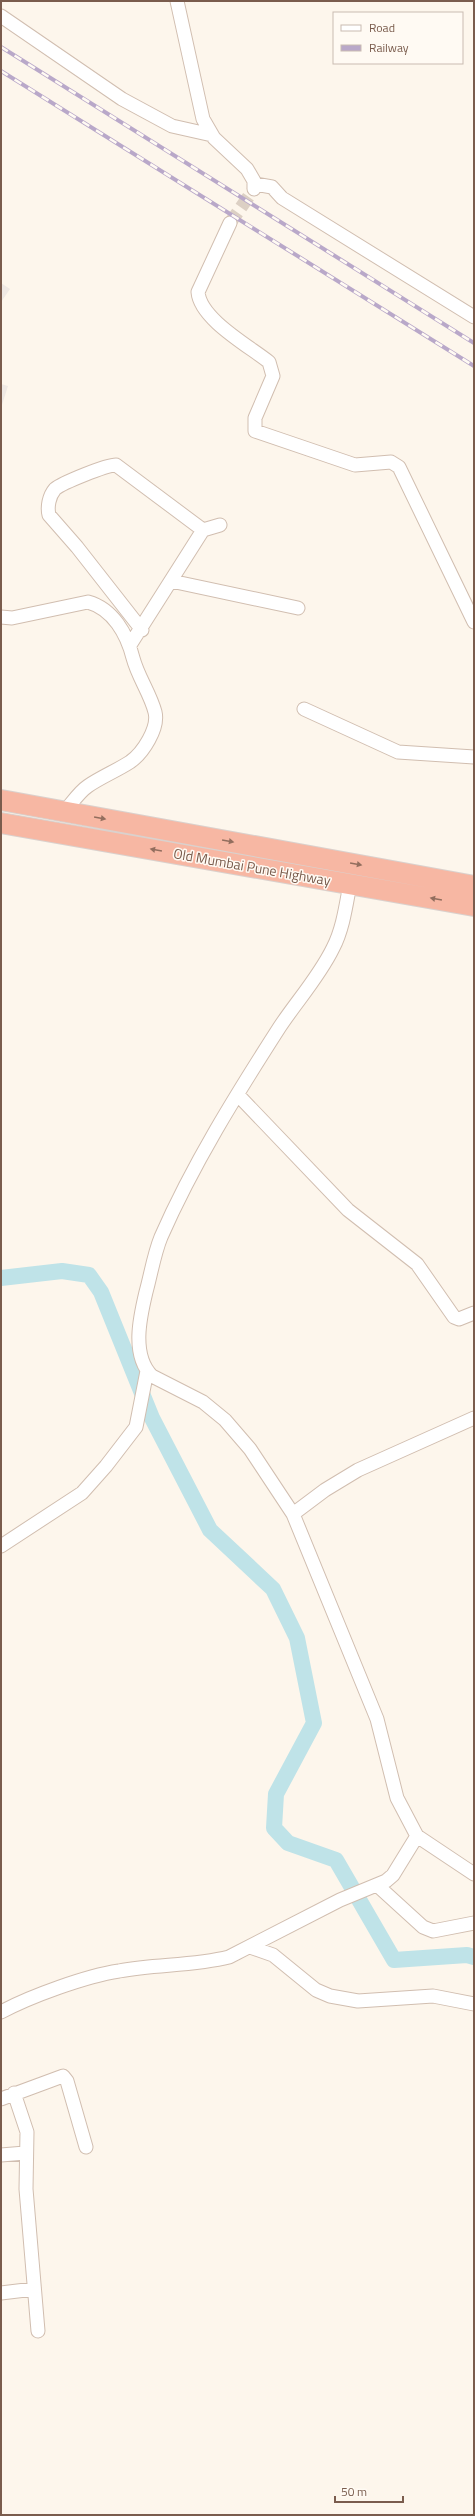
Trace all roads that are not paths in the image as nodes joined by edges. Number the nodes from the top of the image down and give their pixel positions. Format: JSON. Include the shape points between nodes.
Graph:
{"nodes":[{"id":1,"x":177,"y":1,"type":"edge"},
{"id":2,"x":1,"y":16,"type":"edge"},
{"id":3,"x":212,"y":135,"type":"junction"},
{"id":4,"x":230,"y":223,"type":"tunnel mouth"},
{"id":5,"x":474,"y":317,"type":"edge"},
{"id":6,"x":220,"y":525,"type":"dead end"},
{"id":7,"x":203,"y":530,"type":"junction"},
{"id":8,"x":171,"y":581,"type":"junction"},
{"id":9,"x":298,"y":608,"type":"dead end"},
{"id":10,"x":1,"y":617,"type":"edge"},
{"id":11,"x":474,"y":622,"type":"edge"},
{"id":12,"x":142,"y":630,"type":"junction"},
{"id":13,"x":130,"y":645,"type":"junction"},
{"id":14,"x":304,"y":710,"type":"dead end"},
{"id":15,"x":474,"y":757,"type":"edge"},
{"id":16,"x":1,"y":794,"type":"edge"},
{"id":17,"x":1,"y":800,"type":"edge"},
{"id":18,"x":34,"y":806,"type":"junction"},
{"id":19,"x":65,"y":811,"type":"junction"},
{"id":20,"x":1,"y":823,"type":"edge"},
{"id":21,"x":1,"y":828,"type":"edge"},
{"id":22,"x":29,"y":828,"type":"junction"},
{"id":23,"x":350,"y":884,"type":"junction"},
{"id":24,"x":474,"y":886,"type":"edge"},
{"id":25,"x":474,"y":906,"type":"edge"},
{"id":26,"x":238,"y":1095,"type":"junction"},
{"id":27,"x":474,"y":1313,"type":"edge"},
{"id":28,"x":146,"y":1375,"type":"junction"},
{"id":29,"x":474,"y":1418,"type":"edge"},
{"id":30,"x":293,"y":1514,"type":"junction"},
{"id":31,"x":1,"y":1546,"type":"edge"},
{"id":32,"x":417,"y":1836,"type":"junction"},
{"id":33,"x":474,"y":1874,"type":"edge"},
{"id":34,"x":375,"y":1887,"type":"junction"},
{"id":35,"x":474,"y":1923,"type":"edge"},
{"id":36,"x":250,"y":1947,"type":"junction"},
{"id":37,"x":474,"y":2004,"type":"edge"},
{"id":38,"x":1,"y":2012,"type":"edge"},
{"id":39,"x":14,"y":2093,"type":"junction"},
{"id":40,"x":1,"y":2099,"type":"edge"},
{"id":41,"x":86,"y":2147,"type":"dead end"},
{"id":42,"x":25,"y":2153,"type":"junction"},
{"id":43,"x":1,"y":2155,"type":"edge"},
{"id":44,"x":34,"y":2289,"type":"junction"},
{"id":45,"x":1,"y":2293,"type":"edge"},
{"id":46,"x":38,"y":2331,"type":"dead end"}],
"edges":[{"from":1,"to":3,"type":"street","via":[[203,119]]},
{"from":2,"to":3,"type":"street","via":[[122,99],[172,126]]},
{"from":3,"to":5,"type":"street","via":[[247,169],[254,187],[272,186],[282,198]]},
{"from":4,"to":11,"type":"street","via":[[198,292],[210,317],[269,362],[272,368],[272,376],[255,418],[255,431],[355,465],[391,462],[399,467]]},
{"from":6,"to":7,"type":"street"},
{"from":7,"to":8,"type":"street"},
{"from":7,"to":12,"type":"street","via":[[116,465],[104,467],[55,489],[49,501],[49,515]]},
{"from":8,"to":9,"type":"street"},
{"from":8,"to":12,"type":"street"},
{"from":10,"to":13,"type":"street","via":[[12,618],[88,602],[98,604],[116,619]]},
{"from":12,"to":13,"type":"street"},
{"from":13,"to":19,"type":"street","via":[[136,670],[155,712],[156,724],[147,742],[132,761],[86,788]]},
{"from":14,"to":15,"type":"street","via":[[398,752]]},
{"from":16,"to":18,"type":"highway"},
{"from":17,"to":18,"type":"highway"},
{"from":18,"to":19,"type":"highway","name":"Old Mumbai Pune Highway"},
{"from":19,"to":24,"type":"highway","name":"Old Mumbai Pune Highway","one_way":true},
{"from":20,"to":22,"type":"highway"},
{"from":21,"to":22,"type":"highway"},
{"from":23,"to":22,"type":"highway","name":"Old Mumbai Pune Highway","one_way":true},
{"from":25,"to":23,"type":"highway","name":"Old Mumbai Pune Highway","one_way":true},
{"from":23,"to":26,"type":"street","via":[[333,948]]},
{"from":26,"to":27,"type":"street","via":[[348,1210],[416,1264],[454,1316],[458,1319]]},
{"from":26,"to":28,"type":"street","via":[[194,1170],[161,1238],[139,1319],[139,1341]]},
{"from":28,"to":30,"type":"street","via":[[203,1402],[225,1420],[250,1449]]},
{"from":28,"to":31,"type":"street","via":[[136,1427],[106,1466],[82,1493]]},
{"from":29,"to":30,"type":"street","via":[[358,1470]]},
{"from":30,"to":32,"type":"street","via":[[377,1719],[397,1798]]},
{"from":32,"to":33,"type":"street"},
{"from":32,"to":34,"type":"street","via":[[394,1875]]},
{"from":34,"to":35,"type":"street","via":[[423,1927],[433,1931]]},
{"from":34,"to":36,"type":"street","via":[[340,1900]]},
{"from":36,"to":37,"type":"street","via":[[273,1955],[316,1990],[330,1996],[358,2000],[433,1996]]},
{"from":36,"to":38,"type":"street","via":[[212,1961],[118,1971],[56,1989]]},
{"from":39,"to":40,"type":"street"},
{"from":39,"to":41,"type":"street","via":[[63,2076]]},
{"from":39,"to":42,"type":"street","via":[[26,2127]]},
{"from":42,"to":43,"type":"street"},
{"from":42,"to":44,"type":"street"},
{"from":44,"to":45,"type":"street"},
{"from":44,"to":46,"type":"street"}]}
